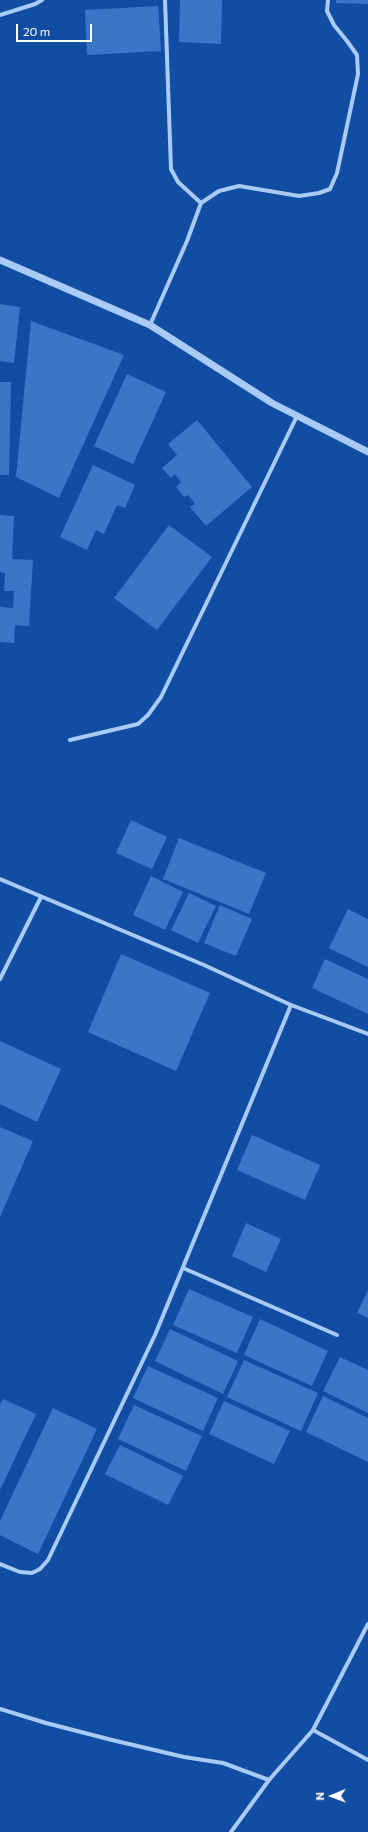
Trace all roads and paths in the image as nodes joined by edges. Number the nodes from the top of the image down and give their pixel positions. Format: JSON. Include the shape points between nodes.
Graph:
{"nodes":[{"id":1,"x":42,"y":0,"type":"edge"},
{"id":2,"x":165,"y":0,"type":"edge"},
{"id":3,"x":328,"y":0,"type":"edge"},
{"id":4,"x":0,"y":15,"type":"edge"},
{"id":5,"x":201,"y":203,"type":"junction"},
{"id":6,"x":0,"y":260,"type":"edge"},
{"id":7,"x":150,"y":325,"type":"junction"},
{"id":8,"x":297,"y":416,"type":"junction"},
{"id":9,"x":368,"y":452,"type":"edge"},
{"id":10,"x":70,"y":740,"type":"dead end"},
{"id":11,"x":0,"y":879,"type":"edge"},
{"id":12,"x":42,"y":896,"type":"junction"},
{"id":13,"x":0,"y":979,"type":"edge"},
{"id":14,"x":291,"y":1005,"type":"junction"},
{"id":15,"x":368,"y":1034,"type":"edge"},
{"id":16,"x":183,"y":1268,"type":"junction"},
{"id":17,"x":337,"y":1335,"type":"dead end"},
{"id":18,"x":0,"y":1564,"type":"edge"},
{"id":19,"x":368,"y":1624,"type":"edge"},
{"id":20,"x":0,"y":1709,"type":"edge"},
{"id":21,"x":313,"y":1730,"type":"junction"},
{"id":22,"x":368,"y":1760,"type":"edge"},
{"id":23,"x":269,"y":1780,"type":"junction"},
{"id":24,"x":231,"y":1832,"type":"edge"}],
"edges":[{"from":1,"to":4,"type":"street"},
{"from":2,"to":5,"type":"street","via":[[171,169],[178,182]]},
{"from":3,"to":5,"type":"street","via":[[328,11],[334,25],[356,55],[358,74],[337,173],[330,189],[299,196],[239,186],[219,191]]},
{"from":5,"to":7,"type":"street"},
{"from":6,"to":7,"type":"street"},
{"from":7,"to":8,"type":"street","via":[[272,403]]},
{"from":8,"to":9,"type":"street"},
{"from":8,"to":10,"type":"street","via":[[161,697],[138,724]]},
{"from":11,"to":12,"type":"street"},
{"from":12,"to":13,"type":"street"},
{"from":12,"to":14,"type":"street"},
{"from":14,"to":15,"type":"street"},
{"from":14,"to":16,"type":"street"},
{"from":16,"to":17,"type":"street"},
{"from":16,"to":18,"type":"street","via":[[155,1335],[48,1560],[32,1573],[20,1572]]},
{"from":19,"to":21,"type":"street"},
{"from":20,"to":23,"type":"street","via":[[46,1724],[184,1757],[222,1763]]},
{"from":21,"to":22,"type":"street"},
{"from":21,"to":23,"type":"street"},
{"from":23,"to":24,"type":"street"}]}
